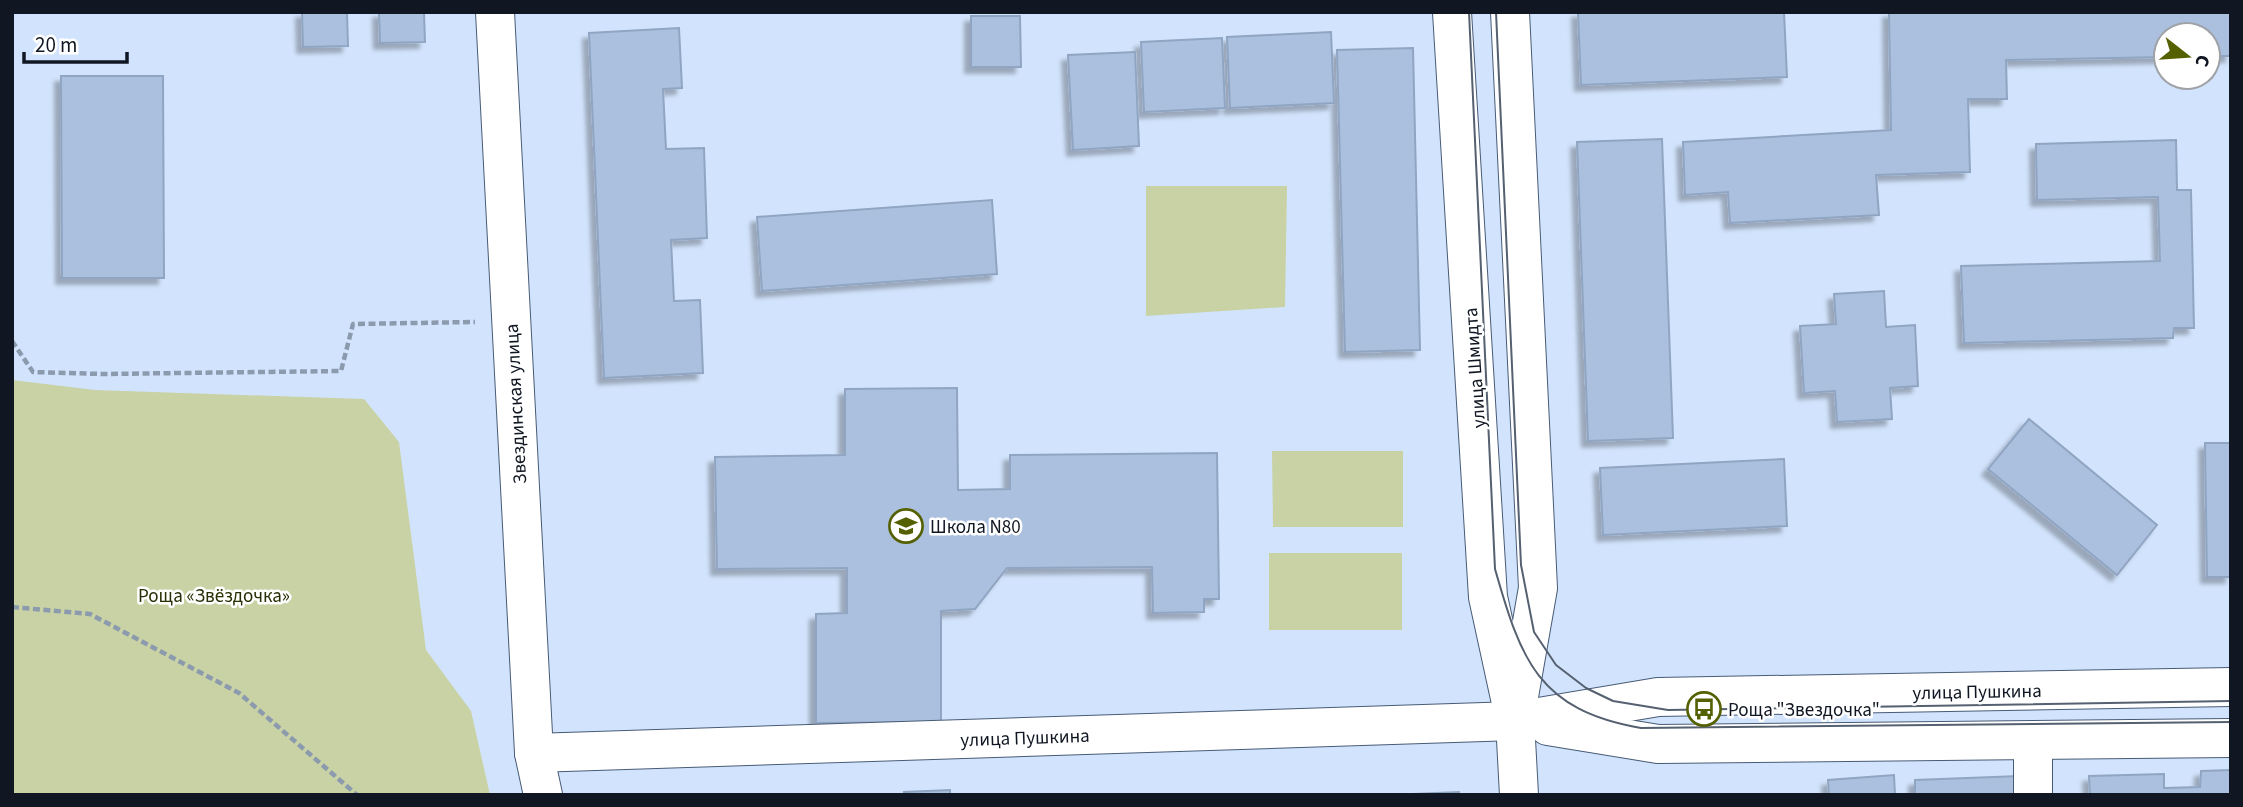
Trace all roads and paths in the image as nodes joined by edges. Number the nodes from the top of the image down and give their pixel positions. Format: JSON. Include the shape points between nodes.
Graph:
{"nodes":[{"id":1,"x":495,"y":12,"type":"edge"},
{"id":2,"x":1452,"y":12,"type":"edge"},
{"id":3,"x":1510,"y":12,"type":"edge"},
{"id":4,"x":511,"y":321,"type":"junction"},
{"id":5,"x":12,"y":341,"type":"edge"},
{"id":6,"x":12,"y":607,"type":"edge"},
{"id":7,"x":2231,"y":687,"type":"edge"},
{"id":8,"x":1515,"y":721,"type":"junction"},
{"id":9,"x":2231,"y":738,"type":"edge"},
{"id":10,"x":2033,"y":740,"type":"junction"},
{"id":11,"x":534,"y":753,"type":"junction"},
{"id":12,"x":357,"y":795,"type":"edge"},
{"id":13,"x":543,"y":795,"type":"edge"},
{"id":14,"x":1519,"y":795,"type":"edge"},
{"id":15,"x":2033,"y":795,"type":"edge"}],
"edges":[{"from":1,"to":4,"type":"street","name":"Звездинская улица"},
{"from":2,"to":8,"type":"street","name":"улица Шмидта","via":[[1488,597]]},
{"from":3,"to":8,"type":"street","name":"улица Шмидта","via":[[1538,588]]},
{"from":4,"to":5,"type":"path","via":[[353,324],[341,371],[33,372]]},
{"from":4,"to":11,"type":"street","name":"Звездинская улица"},
{"from":6,"to":12,"type":"path","via":[[90,614],[239,693]]},
{"from":7,"to":8,"type":"street","name":"улица Пушкина","via":[[1658,696]]},
{"from":8,"to":10,"type":"street","name":"улица Пушкина","via":[[1658,744]]},
{"from":8,"to":11,"type":"street","name":"улица Пушкина"},
{"from":8,"to":14,"type":"street","name":"улица Шмидта"},
{"from":9,"to":10,"type":"street","name":"улица Пушкина"},
{"from":10,"to":15,"type":"street"},
{"from":11,"to":13,"type":"street","name":"Звездинская улица"}]}
